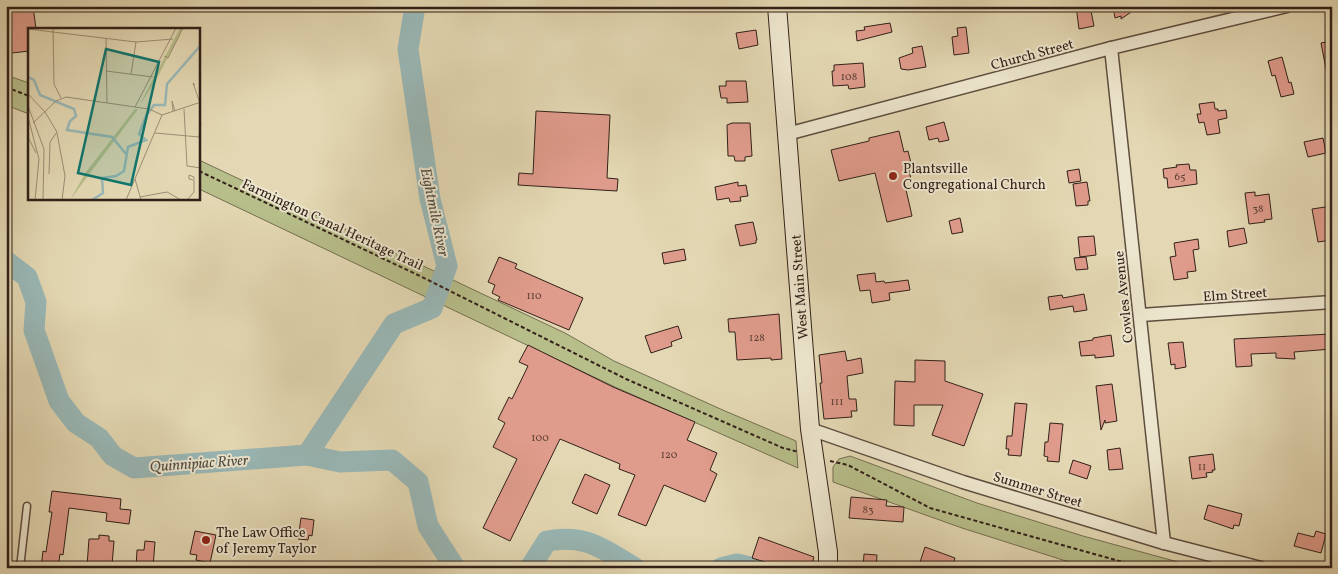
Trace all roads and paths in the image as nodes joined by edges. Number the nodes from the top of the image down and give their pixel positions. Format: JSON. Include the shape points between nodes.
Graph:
{"nodes":[{"id":1,"x":777,"y":6,"type":"edge"},
{"id":2,"x":1287,"y":6,"type":"edge"},
{"id":3,"x":1111,"y":48,"type":"junction"},
{"id":4,"x":6,"y":87,"type":"edge"},
{"id":5,"x":28,"y":96,"type":"edge"},
{"id":6,"x":787,"y":134,"type":"junction"},
{"id":7,"x":200,"y":172,"type":"edge"},
{"id":8,"x":458,"y":295,"type":"dead end"},
{"id":9,"x":1332,"y":302,"type":"edge"},
{"id":10,"x":1140,"y":315,"type":"junction"},
{"id":11,"x":810,"y":429,"type":"junction"},
{"id":12,"x":27,"y":506,"type":"dead end"},
{"id":13,"x":1164,"y":543,"type":"junction"},
{"id":14,"x":20,"y":568,"type":"edge"},
{"id":15,"x":828,"y":568,"type":"edge"},
{"id":16,"x":1261,"y":568,"type":"edge"}],
"edges":[{"from":1,"to":6,"type":"main road","name":"West Main Street"},
{"from":2,"to":3,"type":"street","name":"Church Street"},
{"from":3,"to":6,"type":"street","name":"Church Street"},
{"from":3,"to":10,"type":"street","name":"Cowles Avenue"},
{"from":4,"to":5,"type":"path"},
{"from":6,"to":11,"type":"main road","name":"West Main Street"},
{"from":7,"to":8,"type":"path","name":"Farmington Canal Heritage Trail"},
{"from":9,"to":10,"type":"street","name":"Elm Street"},
{"from":10,"to":13,"type":"street","name":"Cowles Avenue"},
{"from":11,"to":13,"type":"street","name":"Summer Street","via":[[963,482]]},
{"from":11,"to":15,"type":"main road","name":"West Main Street"},
{"from":12,"to":14,"type":"lane"},
{"from":13,"to":16,"type":"street","name":"Summer Street"}]}
